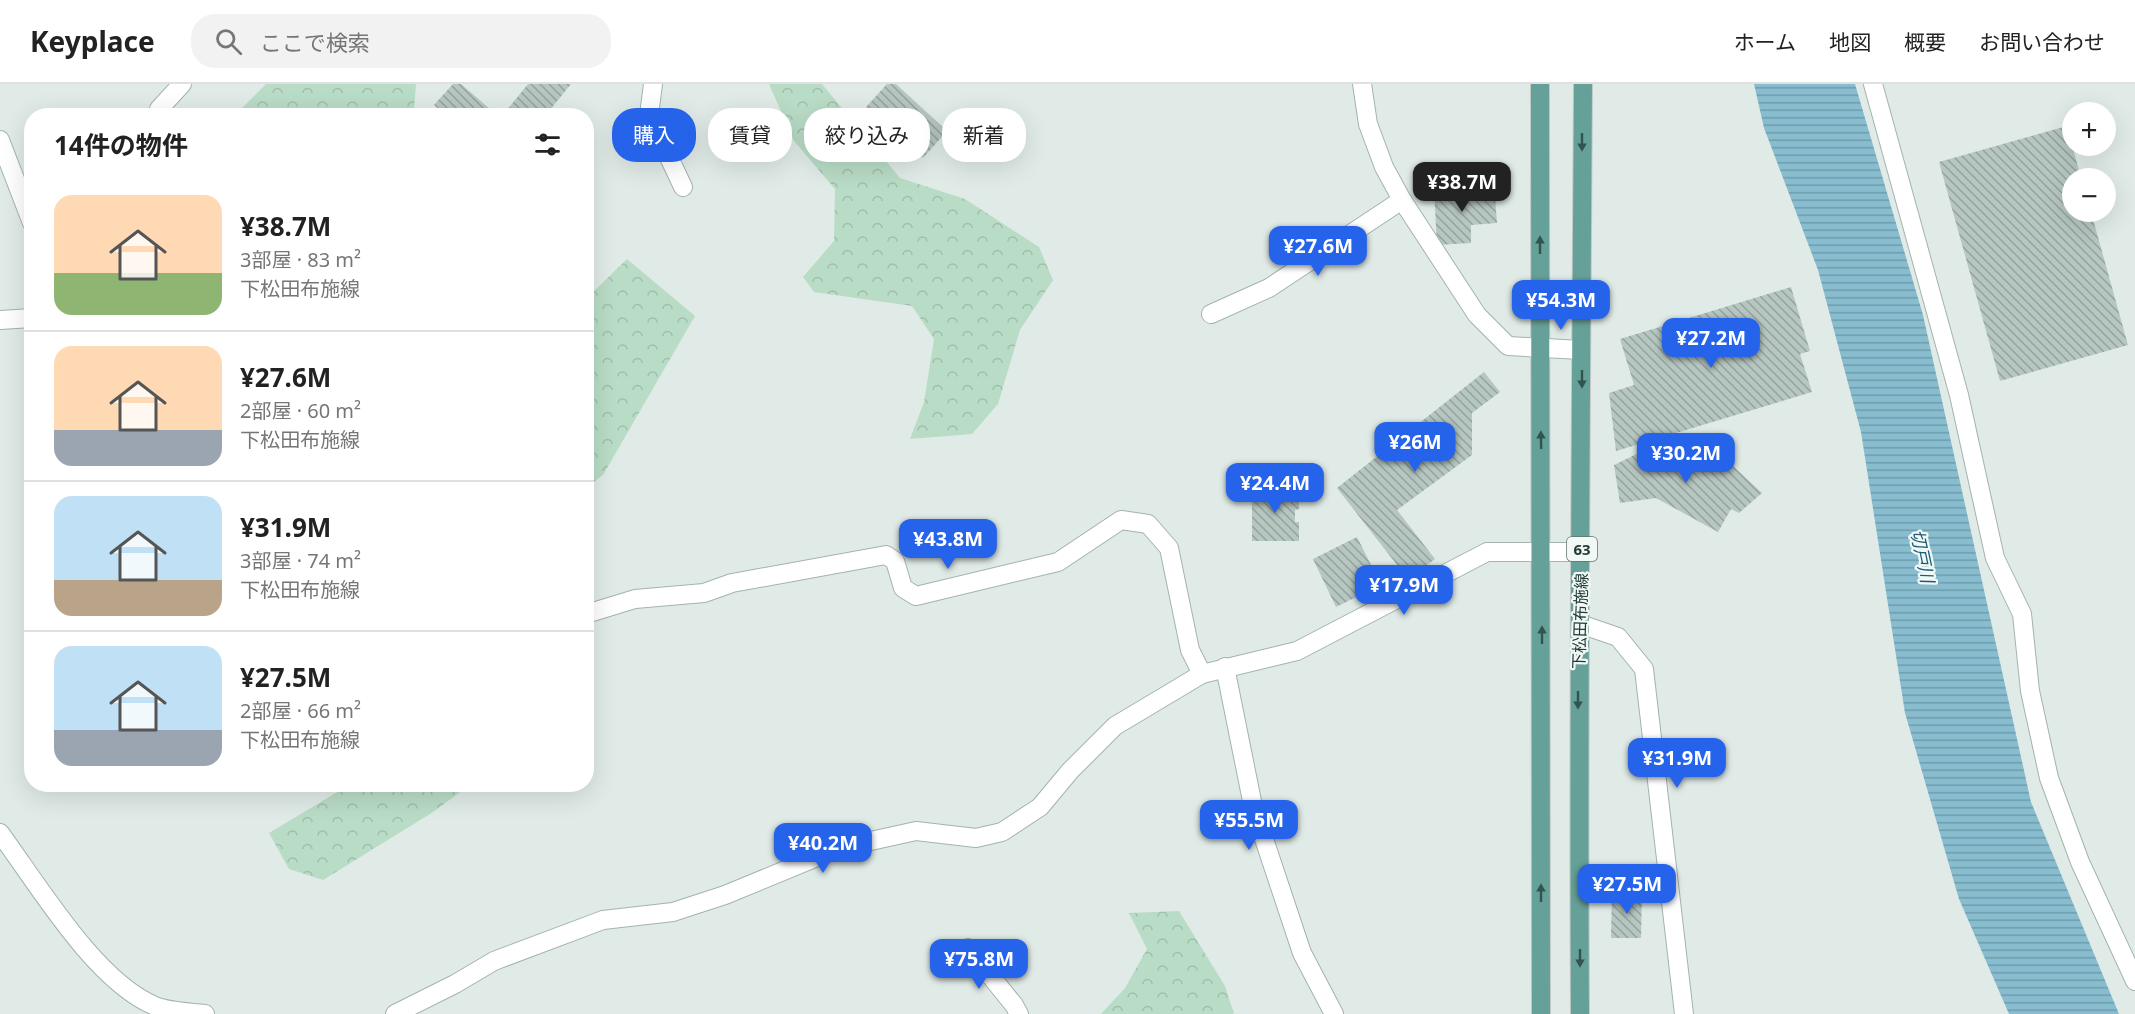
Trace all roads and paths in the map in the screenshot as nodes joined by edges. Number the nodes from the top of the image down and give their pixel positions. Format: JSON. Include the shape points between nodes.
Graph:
{"nodes":[{"id":1,"x":182,"y":84,"type":"edge"},
{"id":2,"x":653,"y":84,"type":"edge"},
{"id":3,"x":1362,"y":84,"type":"edge"},
{"id":4,"x":1540,"y":84,"type":"edge"},
{"id":5,"x":1583,"y":84,"type":"edge"},
{"id":6,"x":1873,"y":84,"type":"edge"},
{"id":7,"x":160,"y":108,"type":"edge"},
{"id":8,"x":0,"y":140,"type":"edge"},
{"id":9,"x":683,"y":187,"type":"dead end"},
{"id":10,"x":1402,"y":200,"type":"junction"},
{"id":11,"x":24,"y":202,"type":"edge"},
{"id":12,"x":1211,"y":314,"type":"dead end"},
{"id":13,"x":24,"y":318,"type":"edge"},
{"id":14,"x":0,"y":320,"type":"edge"},
{"id":15,"x":1540,"y":348,"type":"junction"},
{"id":16,"x":1581,"y":350,"type":"junction"},
{"id":17,"x":1542,"y":551,"type":"junction"},
{"id":18,"x":1582,"y":552,"type":"junction"},
{"id":19,"x":594,"y":612,"type":"edge"},
{"id":20,"x":1580,"y":624,"type":"junction"},
{"id":21,"x":1225,"y":667,"type":"junction"},
{"id":22,"x":1202,"y":674,"type":"junction"},
{"id":23,"x":0,"y":833,"type":"edge"},
{"id":24,"x":968,"y":948,"type":"dead end"},
{"id":25,"x":2135,"y":981,"type":"edge"},
{"id":26,"x":205,"y":1014,"type":"edge"},
{"id":27,"x":395,"y":1014,"type":"edge"},
{"id":28,"x":1019,"y":1014,"type":"edge"},
{"id":29,"x":1334,"y":1014,"type":"edge"},
{"id":30,"x":1541,"y":1014,"type":"edge"},
{"id":31,"x":1580,"y":1014,"type":"edge"},
{"id":32,"x":1684,"y":1014,"type":"edge"}],
"edges":[{"from":1,"to":7,"type":"street"},
{"from":2,"to":9,"type":"street","via":[[649,115]]},
{"from":3,"to":10,"type":"street","via":[[1368,124]]},
{"from":15,"to":4,"type":"main road","one_way":true},
{"from":5,"to":16,"type":"main road","name":"下松田布施線","number":"63","one_way":true},
{"from":6,"to":25,"type":"street","via":[[1959,395],[1995,558],[2022,614],[2031,691],[2049,778],[2080,862]]},
{"from":8,"to":11,"type":"street"},
{"from":10,"to":12,"type":"street","via":[[1269,288]]},
{"from":10,"to":15,"type":"street","via":[[1477,315],[1508,346]]},
{"from":13,"to":14,"type":"street"},
{"from":15,"to":16,"type":"street"},
{"from":17,"to":15,"type":"main road","one_way":true},
{"from":16,"to":18,"type":"main road","name":"下松田布施線","number":"63","one_way":true},
{"from":17,"to":18,"type":"street"},
{"from":17,"to":21,"type":"street","via":[[1487,552],[1297,651]]},
{"from":30,"to":17,"type":"main road","one_way":true},
{"from":18,"to":20,"type":"main road","name":"下松田布施線","number":"63"},
{"from":19,"to":22,"type":"street","via":[[635,599],[704,593],[732,583],[886,555],[895,561],[903,588],[916,596],[1058,562],[1121,520],[1148,524],[1169,548],[1190,650]]},
{"from":20,"to":31,"type":"main road","name":"下松田布施線","number":"63","one_way":true},
{"from":20,"to":32,"type":"street","via":[[1618,637],[1644,669]]},
{"from":21,"to":22,"type":"street"},
{"from":21,"to":29,"type":"street","via":[[1252,806],[1302,953]]},
{"from":22,"to":27,"type":"street","via":[[1115,726],[1040,807],[1002,832],[976,838],[916,831],[839,848],[673,912],[603,920],[494,961]]},
{"from":23,"to":26,"type":"street","via":[[75,934],[124,990],[157,1007]]},
{"from":24,"to":28,"type":"street"}]}
